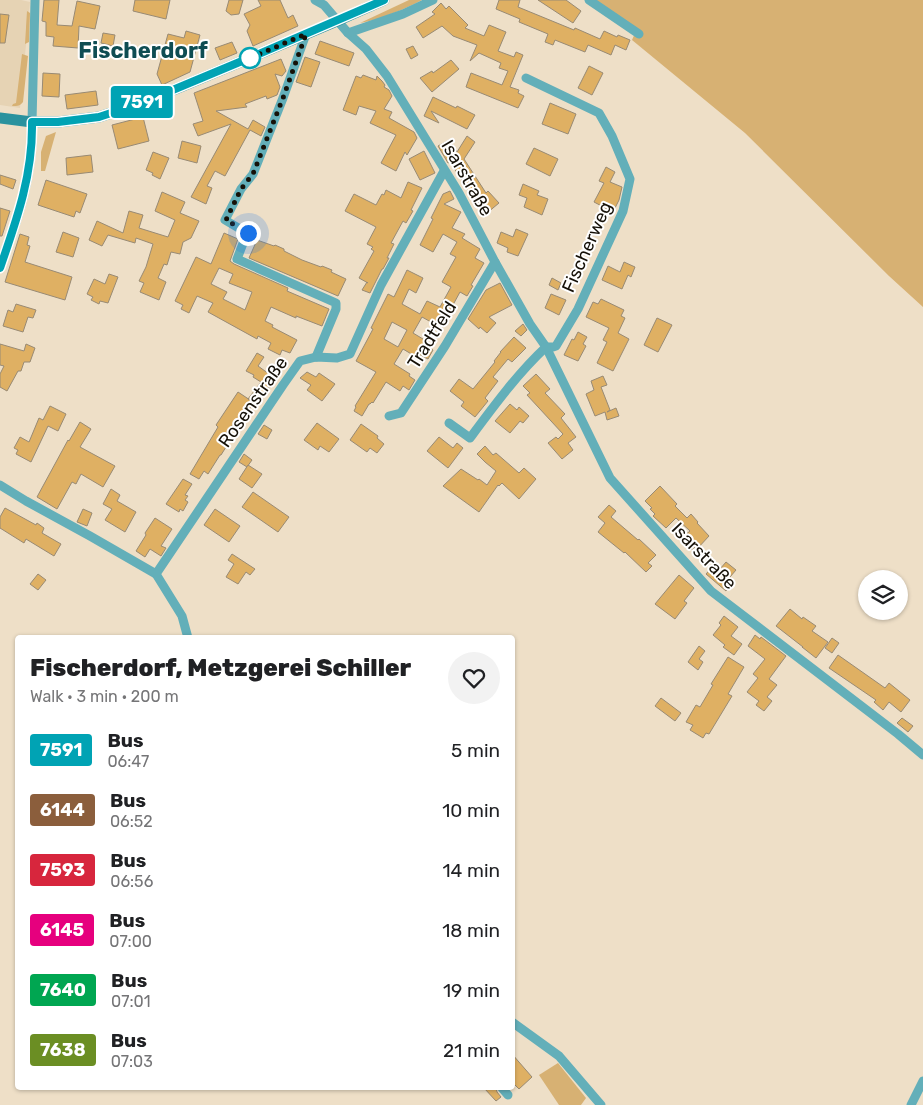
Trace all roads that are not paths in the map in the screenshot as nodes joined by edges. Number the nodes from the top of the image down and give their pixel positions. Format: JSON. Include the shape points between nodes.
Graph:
{"nodes":[{"id":1,"x":35,"y":0,"type":"edge"},
{"id":2,"x":315,"y":0,"type":"edge"},
{"id":3,"x":384,"y":0,"type":"edge"},
{"id":4,"x":433,"y":0,"type":"edge"},
{"id":5,"x":589,"y":0,"type":"edge"},
{"id":6,"x":337,"y":21,"type":"junction"},
{"id":7,"x":348,"y":33,"type":"junction"},
{"id":8,"x":306,"y":34,"type":"junction"},
{"id":9,"x":639,"y":34,"type":"dead end"},
{"id":10,"x":526,"y":78,"type":"dead end"},
{"id":11,"x":0,"y":118,"type":"edge"},
{"id":12,"x":32,"y":122,"type":"junction"},
{"id":13,"x":444,"y":171,"type":"junction"},
{"id":14,"x":495,"y":262,"type":"junction"},
{"id":15,"x":0,"y":267,"type":"edge"},
{"id":16,"x":546,"y":347,"type":"junction"},
{"id":17,"x":316,"y":357,"type":"junction"},
{"id":18,"x":389,"y":416,"type":"dead end"},
{"id":19,"x":449,"y":423,"type":"dead end"},
{"id":20,"x":0,"y":485,"type":"edge"},
{"id":21,"x":156,"y":574,"type":"junction"},
{"id":22,"x":187,"y":635,"type":"edge"},
{"id":23,"x":923,"y":755,"type":"edge"},
{"id":24,"x":515,"y":1024,"type":"edge"},
{"id":25,"x":923,"y":1081,"type":"edge"},
{"id":26,"x":601,"y":1105,"type":"edge"},
{"id":27,"x":911,"y":1105,"type":"edge"}],
"edges":[{"from":1,"to":12,"type":"street"},
{"from":2,"to":6,"type":"street","name":"Isarstraße","via":[[324,5]]},
{"from":3,"to":6,"type":"main road"},
{"from":4,"to":7,"type":"street"},
{"from":5,"to":9,"type":"street"},
{"from":6,"to":7,"type":"street","name":"Isarstraße"},
{"from":6,"to":8,"type":"main road"},
{"from":7,"to":13,"type":"street","name":"Isarstraße","via":[[366,48],[387,76]]},
{"from":8,"to":12,"type":"main road","via":[[103,115],[58,122]]},
{"from":8,"to":17,"type":"street","via":[[253,174],[241,189],[226,220],[248,233],[237,259],[336,303]]},
{"from":10,"to":16,"type":"street","name":"Fischerweg","via":[[599,113],[630,179],[623,211],[578,309],[556,346]]},
{"from":11,"to":12,"type":"main road"},
{"from":12,"to":15,"type":"street","via":[[29,170],[23,199]]},
{"from":13,"to":14,"type":"street","name":"Isarstraße"},
{"from":13,"to":17,"type":"street","name":"Rosenstraße","via":[[381,285],[350,354],[337,358]]},
{"from":14,"to":16,"type":"street","name":"Isarstraße"},
{"from":14,"to":18,"type":"street","name":"Tradtfeld","via":[[401,413]]},
{"from":16,"to":19,"type":"street","via":[[470,438]]},
{"from":16,"to":23,"type":"street","name":"Isarstraße","via":[[610,478],[712,591]]},
{"from":17,"to":21,"type":"street","name":"Rosenstraße","via":[[300,361]]},
{"from":20,"to":21,"type":"street"},
{"from":21,"to":22,"type":"street","via":[[182,616]]},
{"from":24,"to":26,"type":"street","via":[[559,1056]]},
{"from":25,"to":27,"type":"street"}]}
